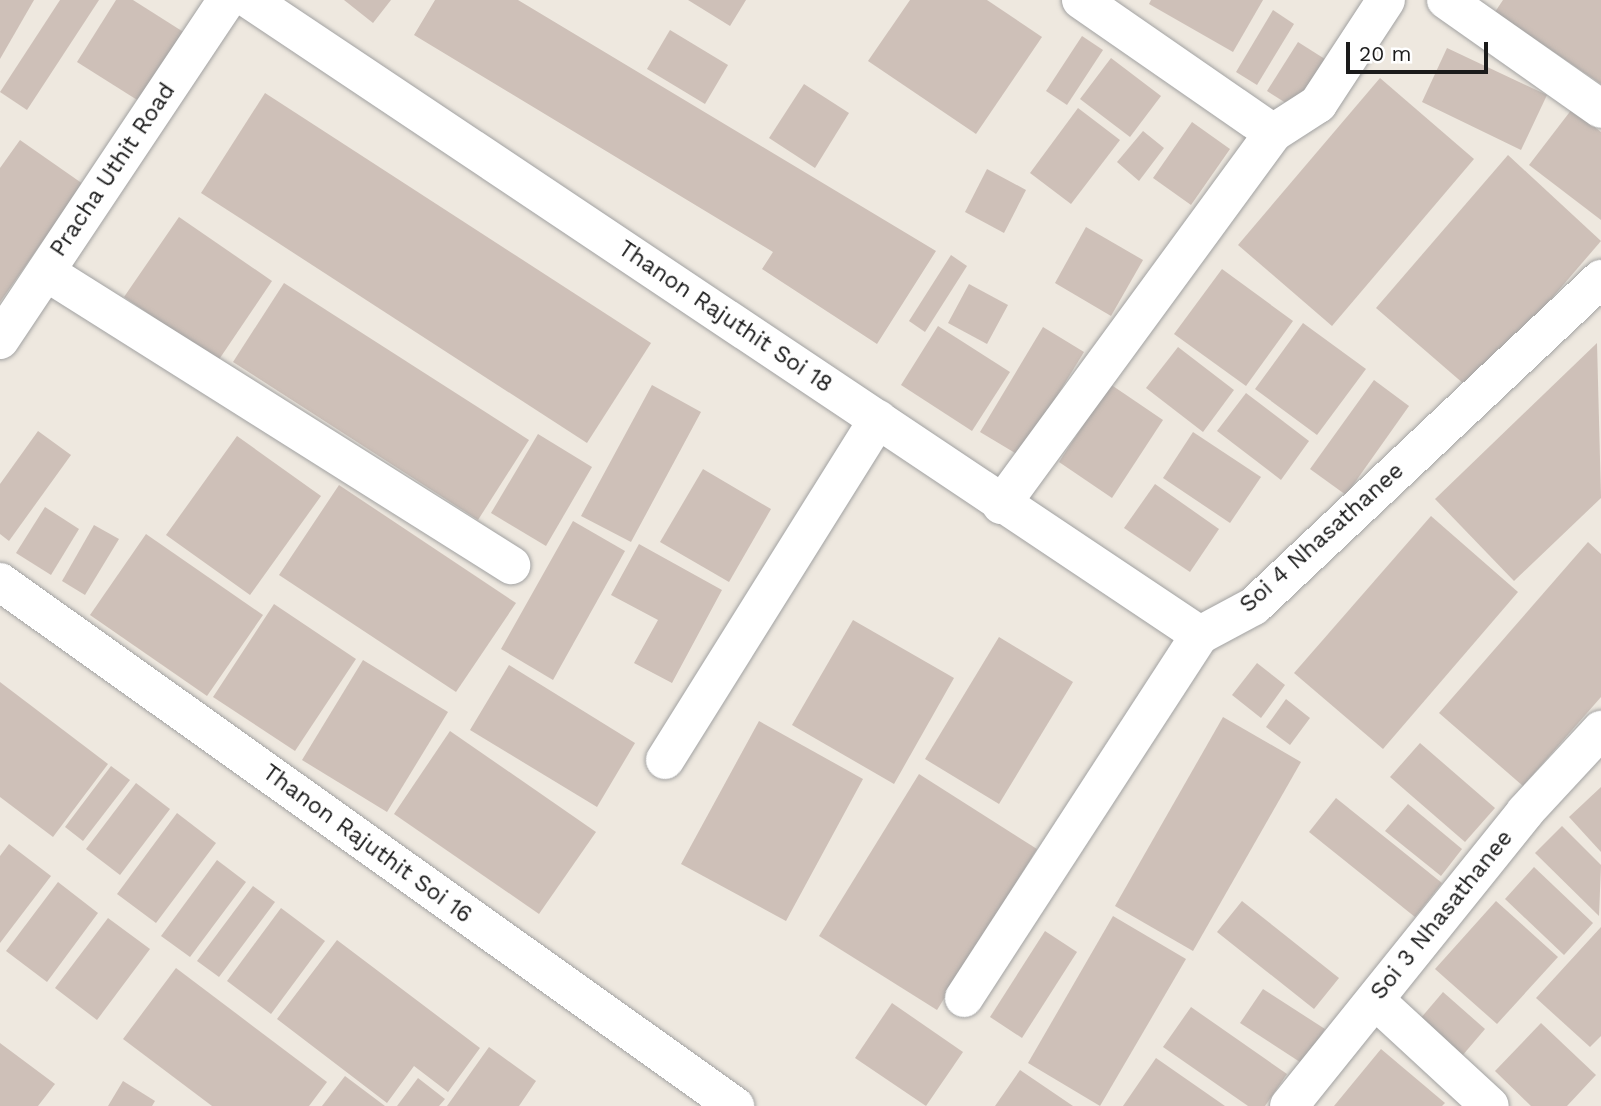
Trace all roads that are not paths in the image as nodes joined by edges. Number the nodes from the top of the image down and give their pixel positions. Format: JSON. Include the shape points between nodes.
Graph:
{"nodes":[{"id":1,"x":227,"y":0,"type":"edge"},
{"id":2,"x":250,"y":0,"type":"edge"},
{"id":3,"x":1082,"y":0,"type":"edge"},
{"id":4,"x":1386,"y":0,"type":"edge"},
{"id":5,"x":1446,"y":0,"type":"edge"},
{"id":6,"x":1601,"y":109,"type":"edge"},
{"id":7,"x":1273,"y":133,"type":"junction"},
{"id":8,"x":46,"y":272,"type":"junction"},
{"id":9,"x":1601,"y":279,"type":"edge"},
{"id":10,"x":0,"y":340,"type":"edge"},
{"id":11,"x":878,"y":419,"type":"junction"},
{"id":12,"x":1001,"y":505,"type":"junction"},
{"id":13,"x":511,"y":565,"type":"dead end"},
{"id":14,"x":0,"y":582,"type":"edge"},
{"id":15,"x":1200,"y":635,"type":"junction"},
{"id":16,"x":1601,"y":730,"type":"edge"},
{"id":17,"x":665,"y":760,"type":"dead end"},
{"id":18,"x":964,"y":998,"type":"dead end"},
{"id":19,"x":1374,"y":1000,"type":"junction"},
{"id":20,"x":735,"y":1106,"type":"edge"},
{"id":21,"x":1290,"y":1106,"type":"edge"},
{"id":22,"x":1490,"y":1106,"type":"edge"}],
"edges":[{"from":1,"to":8,"type":"street","name":"Pracha Uthit Road"},
{"from":2,"to":11,"type":"street","name":"Thanon Rajuthit Soi 18"},
{"from":3,"to":7,"type":"street"},
{"from":4,"to":7,"type":"street","via":[[1318,104]]},
{"from":5,"to":6,"type":"street"},
{"from":7,"to":12,"type":"street"},
{"from":8,"to":10,"type":"street","name":"Pracha Uthit Road"},
{"from":8,"to":13,"type":"street"},
{"from":9,"to":15,"type":"street","name":"Soi 4 Nhasathanee","via":[[1254,606]]},
{"from":11,"to":12,"type":"street","name":"Thanon Rajuthit Soi 18"},
{"from":11,"to":17,"type":"street"},
{"from":12,"to":15,"type":"street","name":"Thanon Rajuthit Soi 18"},
{"from":14,"to":20,"type":"street","name":"Thanon Rajuthit Soi 16"},
{"from":15,"to":18,"type":"street","name":"Soi 4 Nhasathanee"},
{"from":16,"to":19,"type":"street","name":"Soi 3 Nhasathanee","via":[[1525,812]]},
{"from":19,"to":21,"type":"street","name":"Soi 3 Nhasathanee"},
{"from":19,"to":22,"type":"street"}]}
